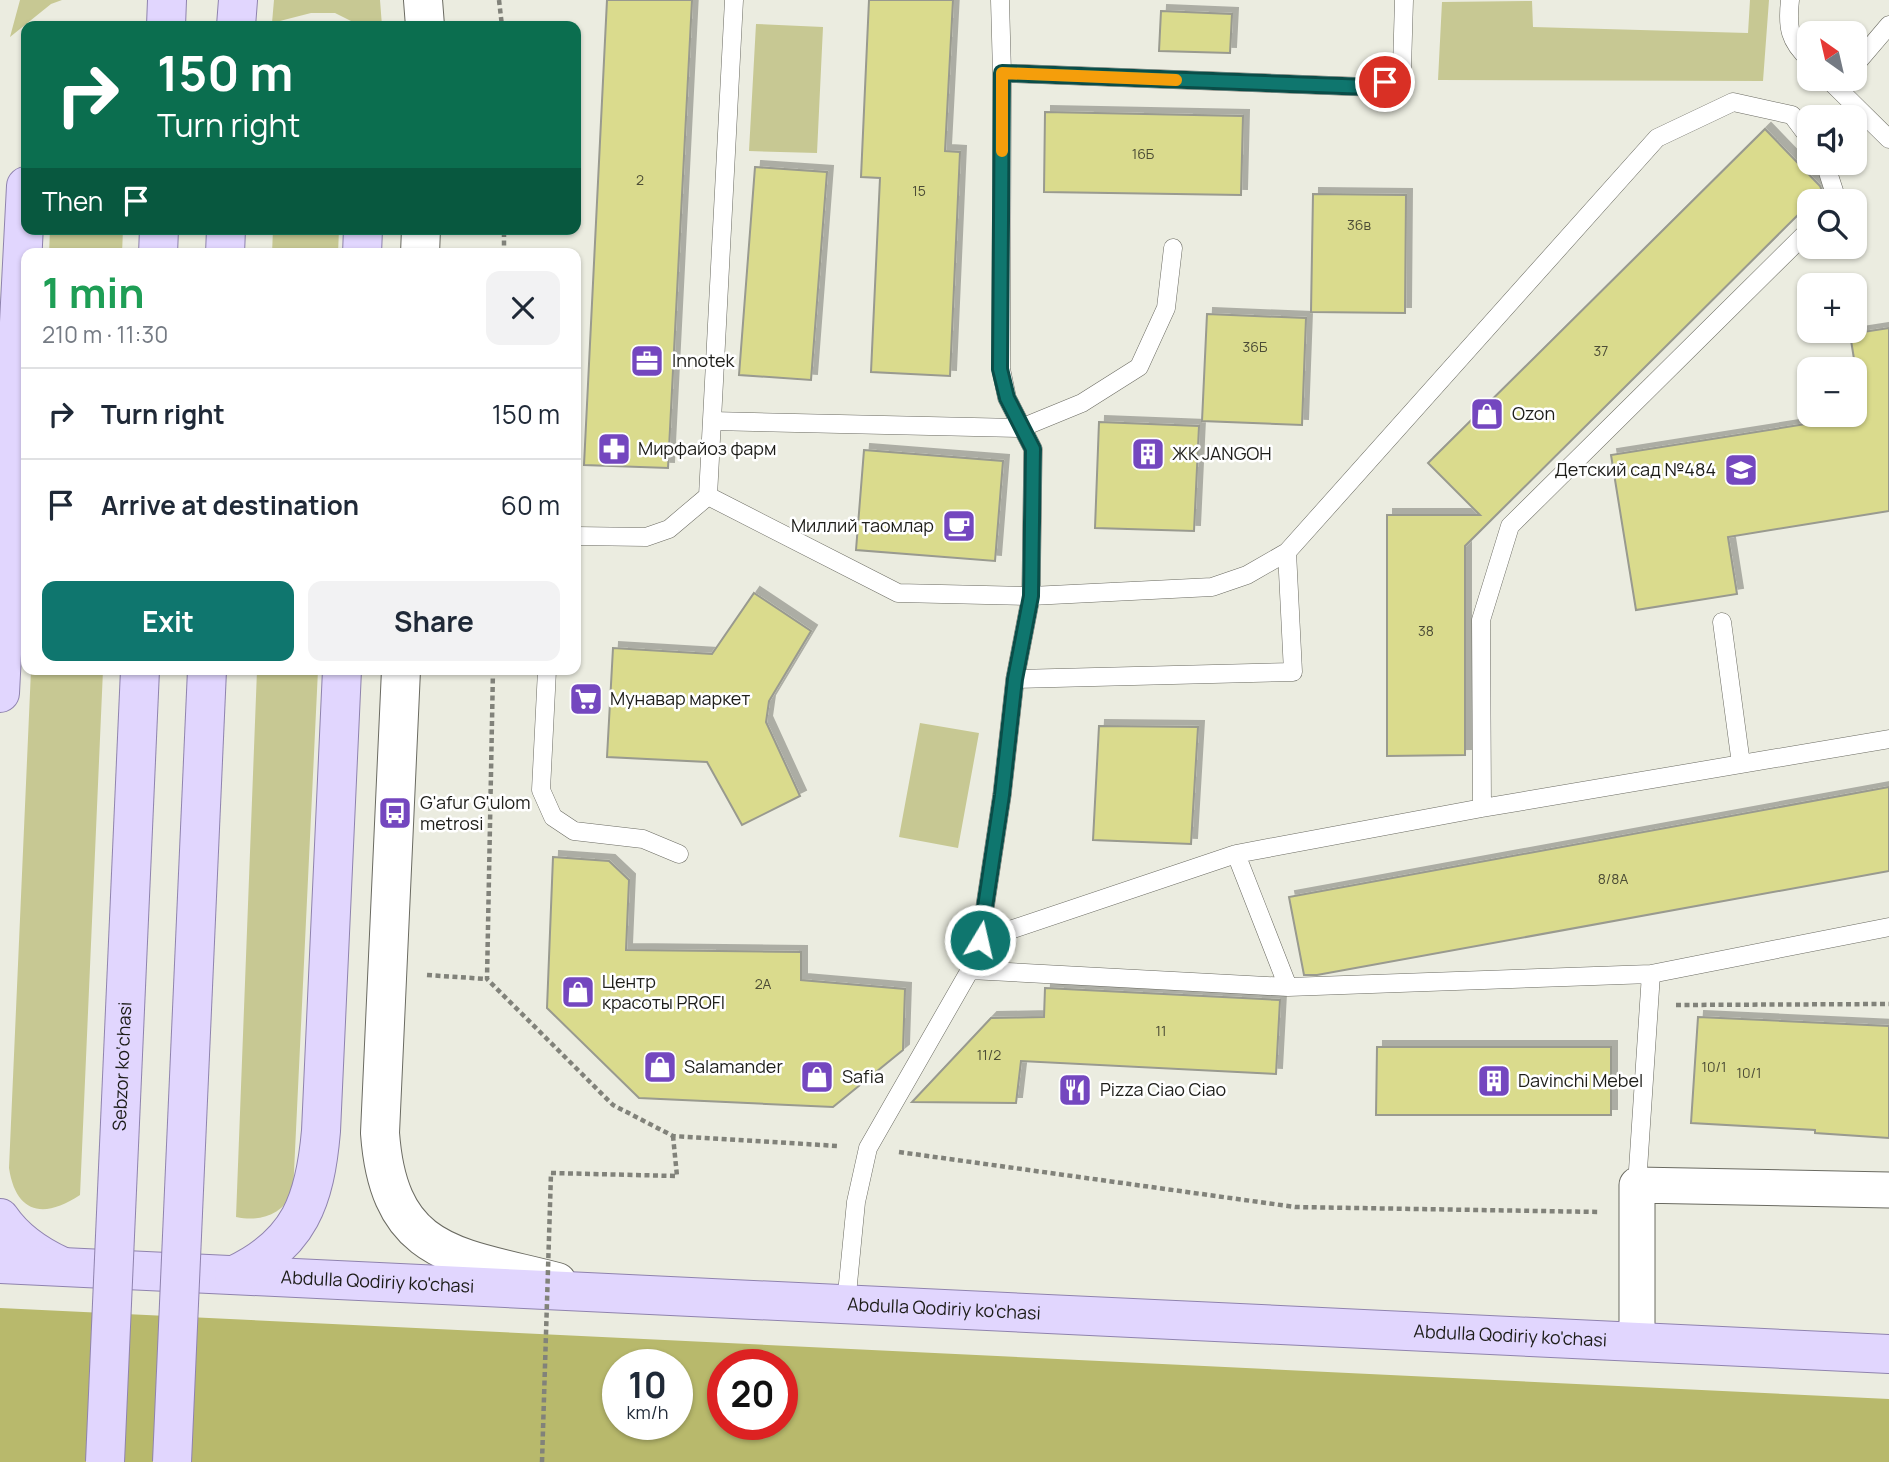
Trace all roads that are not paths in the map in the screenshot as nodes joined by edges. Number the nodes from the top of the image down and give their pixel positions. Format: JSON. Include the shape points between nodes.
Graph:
{"nodes":[{"id":1,"x":167,"y":0,"type":"edge"},
{"id":2,"x":238,"y":0,"type":"edge"},
{"id":3,"x":423,"y":0,"type":"edge"},
{"id":4,"x":734,"y":0,"type":"edge"},
{"id":5,"x":1000,"y":0,"type":"edge"},
{"id":6,"x":1404,"y":0,"type":"edge"},
{"id":7,"x":1790,"y":0,"type":"edge"},
{"id":8,"x":166,"y":21,"type":"edge"},
{"id":9,"x":236,"y":21,"type":"edge"},
{"id":10,"x":425,"y":21,"type":"edge"},
{"id":11,"x":1889,"y":25,"type":"edge"},
{"id":12,"x":1797,"y":48,"type":"edge"},
{"id":13,"x":1867,"y":51,"type":"edge"},
{"id":14,"x":1002,"y":73,"type":"junction"},
{"id":15,"x":1845,"y":91,"type":"edge"},
{"id":16,"x":1797,"y":123,"type":"edge"},
{"id":17,"x":1889,"y":139,"type":"edge"},
{"id":18,"x":1797,"y":242,"type":"edge"},
{"id":19,"x":1173,"y":248,"type":"dead end"},
{"id":20,"x":21,"y":284,"type":"edge"},
{"id":21,"x":712,"y":421,"type":"junction"},
{"id":22,"x":1021,"y":428,"type":"junction"},
{"id":23,"x":708,"y":496,"type":"junction"},
{"id":24,"x":581,"y":536,"type":"edge"},
{"id":25,"x":1287,"y":552,"type":"junction"},
{"id":26,"x":1031,"y":596,"type":"junction"},
{"id":27,"x":1722,"y":622,"type":"dead end"},
{"id":28,"x":140,"y":675,"type":"edge"},
{"id":29,"x":206,"y":675,"type":"edge"},
{"id":30,"x":342,"y":675,"type":"edge"},
{"id":31,"x":401,"y":675,"type":"edge"},
{"id":32,"x":547,"y":675,"type":"edge"},
{"id":33,"x":1015,"y":679,"type":"junction"},
{"id":34,"x":0,"y":693,"type":"edge"},
{"id":35,"x":1889,"y":739,"type":"edge"},
{"id":36,"x":1741,"y":764,"type":"junction"},
{"id":37,"x":1482,"y":808,"type":"junction"},
{"id":38,"x":1236,"y":853,"type":"junction"},
{"id":39,"x":679,"y":855,"type":"dead end"},
{"id":40,"x":1889,"y":927,"type":"edge"},
{"id":41,"x":980,"y":940,"type":"junction"},
{"id":42,"x":970,"y":970,"type":"junction"},
{"id":43,"x":1651,"y":974,"type":"junction"},
{"id":44,"x":1288,"y":987,"type":"junction"},
{"id":45,"x":1889,"y":1190,"type":"edge"},
{"id":46,"x":1637,"y":1199,"type":"junction"},
{"id":47,"x":0,"y":1218,"type":"edge"},
{"id":48,"x":0,"y":1264,"type":"edge"},
{"id":49,"x":63,"y":1267,"type":"junction"},
{"id":50,"x":234,"y":1275,"type":"junction"},
{"id":51,"x":600,"y":1293,"type":"junction"},
{"id":52,"x":846,"y":1304,"type":"junction"},
{"id":53,"x":1637,"y":1342,"type":"junction"},
{"id":54,"x":1889,"y":1354,"type":"edge"},
{"id":55,"x":104,"y":1462,"type":"edge"},
{"id":56,"x":172,"y":1462,"type":"edge"}],
"edges":[{"from":1,"to":8,"type":"main road"},
{"from":2,"to":9,"type":"main road"},
{"from":3,"to":10,"type":"main road"},
{"from":4,"to":21,"type":"lane"},
{"from":5,"to":14,"type":"lane"},
{"from":6,"to":14,"type":"lane","via":[[1402,68],[1385,82],[1368,87]]},
{"from":7,"to":12,"type":"lane","via":[[1788,21]]},
{"from":11,"to":13,"type":"lane"},
{"from":14,"to":22,"type":"lane","via":[[1000,369]]},
{"from":15,"to":17,"type":"lane"},
{"from":16,"to":25,"type":"lane","via":[[1791,115],[1733,102],[1657,138]]},
{"from":18,"to":37,"type":"lane","via":[[1510,526],[1481,620]]},
{"from":19,"to":22,"type":"lane","via":[[1166,308],[1139,367],[1082,404]]},
{"from":20,"to":34,"type":"main road"},
{"from":21,"to":22,"type":"lane"},
{"from":21,"to":23,"type":"lane"},
{"from":22,"to":26,"type":"lane","via":[[1033,449]]},
{"from":23,"to":24,"type":"lane","via":[[669,529],[646,537]]},
{"from":23,"to":26,"type":"lane","via":[[898,593]]},
{"from":25,"to":26,"type":"lane","via":[[1247,575],[1212,587]]},
{"from":25,"to":33,"type":"lane","via":[[1293,672]]},
{"from":26,"to":33,"type":"lane"},
{"from":27,"to":36,"type":"lane"},
{"from":28,"to":55,"type":"main road","name":"Sebzor ko‘chasi","bridge":true},
{"from":29,"to":56,"type":"main road","bridge":true},
{"from":30,"to":50,"type":"main road","via":[[316,1175],[306,1208],[289,1237],[256,1265]]},
{"from":31,"to":51,"type":"main road","via":[[380,1133],[386,1177],[403,1216],[434,1246],[453,1256]]},
{"from":32,"to":39,"type":"lane","via":[[541,790],[553,817],[575,831],[643,839]]},
{"from":33,"to":41,"type":"lane"},
{"from":35,"to":36,"type":"lane"},
{"from":36,"to":37,"type":"lane"},
{"from":37,"to":38,"type":"lane"},
{"from":38,"to":41,"type":"lane"},
{"from":38,"to":44,"type":"lane"},
{"from":40,"to":43,"type":"lane"},
{"from":41,"to":42,"type":"lane"},
{"from":42,"to":44,"type":"lane"},
{"from":42,"to":52,"type":"lane","via":[[868,1148],[856,1202]]},
{"from":43,"to":44,"type":"lane"},
{"from":43,"to":46,"type":"lane"},
{"from":45,"to":46,"type":"street"},
{"from":46,"to":53,"type":"street"},
{"from":47,"to":49,"type":"main road","via":[[21,1242]]},
{"from":48,"to":49,"type":"main road","name":"Abdulla Qodiriy ko'chasi"},
{"from":49,"to":50,"type":"main road","name":"Abdulla Qodiriy ko'chasi"},
{"from":50,"to":51,"type":"main road","name":"Abdulla Qodiriy ko'chasi"},
{"from":51,"to":52,"type":"main road","name":"Abdulla Qodiriy ko'chasi"},
{"from":52,"to":53,"type":"main road","name":"Abdulla Qodiriy ko'chasi"},
{"from":53,"to":54,"type":"main road","name":"Abdulla Qodiriy ko'chasi"}]}
